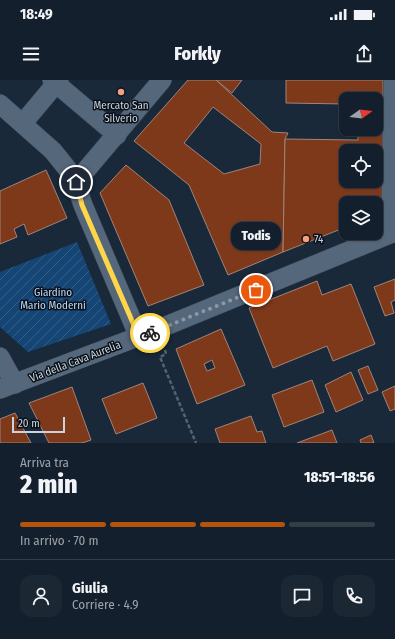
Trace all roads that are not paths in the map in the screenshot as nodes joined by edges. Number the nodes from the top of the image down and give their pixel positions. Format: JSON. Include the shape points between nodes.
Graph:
{"nodes":[{"id":1,"x":162,"y":80,"type":"edge"},
{"id":2,"x":393,"y":80,"type":"edge"},
{"id":3,"x":56,"y":81,"type":"edge"},
{"id":4,"x":0,"y":104,"type":"edge"},
{"id":5,"x":23,"y":123,"type":"junction"},
{"id":6,"x":117,"y":135,"type":"junction"},
{"id":7,"x":76,"y":182,"type":"junction"},
{"id":8,"x":394,"y":232,"type":"edge"},
{"id":9,"x":139,"y":337,"type":"junction"},
{"id":10,"x":0,"y":356,"type":"edge"},
{"id":11,"x":7,"y":386,"type":"edge"}],
"edges":[{"from":1,"to":6,"type":"street"},
{"from":2,"to":8,"type":"street","via":[[391,225]]},
{"from":3,"to":5,"type":"street"},
{"from":3,"to":6,"type":"street"},
{"from":4,"to":5,"type":"street"},
{"from":5,"to":7,"type":"street","via":[[60,159]]},
{"from":6,"to":7,"type":"street"},
{"from":7,"to":9,"type":"street","via":[[82,205]]},
{"from":8,"to":9,"type":"street","name":"Via della Cava Aurelia"},
{"from":9,"to":11,"type":"street","name":"Via della Cava Aurelia"},
{"from":10,"to":11,"type":"street"}]}
